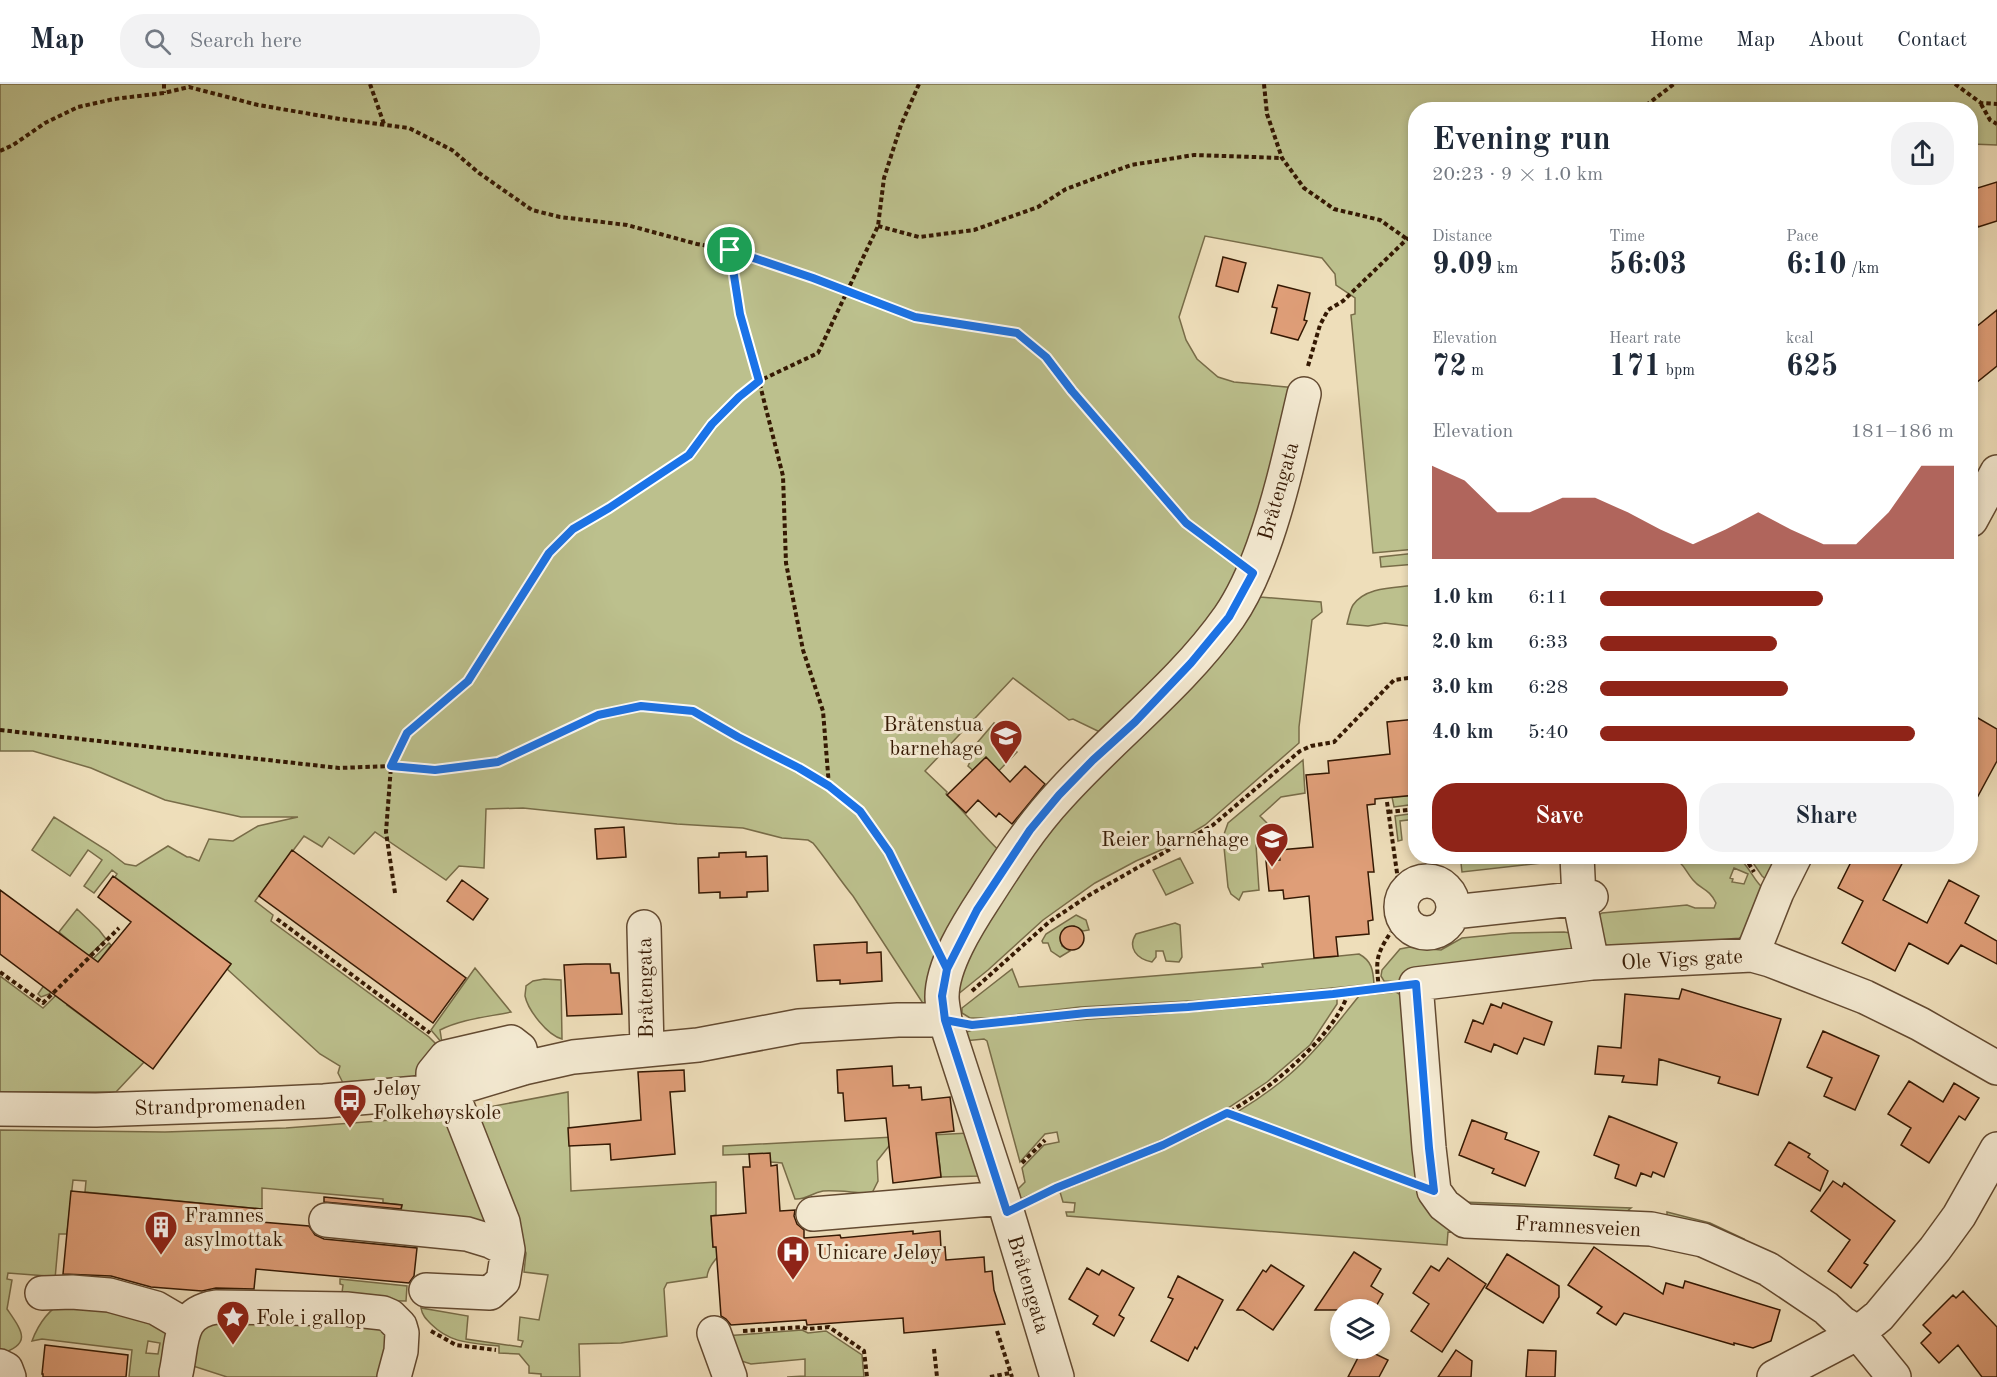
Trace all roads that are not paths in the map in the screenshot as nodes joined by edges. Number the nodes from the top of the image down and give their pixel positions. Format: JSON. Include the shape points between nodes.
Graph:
{"nodes":[{"id":1,"x":1304,"y":394,"type":"road end"},
{"id":2,"x":1997,"y":472,"type":"edge"},
{"id":3,"x":1978,"y":507,"type":"edge"},
{"id":4,"x":1579,"y":864,"type":"edge"},
{"id":5,"x":1791,"y":864,"type":"edge"},
{"id":6,"x":1585,"y":897,"type":"junction"},
{"id":7,"x":1453,"y":912,"type":"dead end"},
{"id":8,"x":644,"y":927,"type":"dead end"},
{"id":9,"x":1752,"y":955,"type":"junction"},
{"id":10,"x":1592,"y":963,"type":"junction"},
{"id":11,"x":945,"y":1020,"type":"junction"},
{"id":12,"x":647,"y":1049,"type":"junction"},
{"id":13,"x":534,"y":1066,"type":"junction"},
{"id":14,"x":1997,"y":1068,"type":"edge"},
{"id":15,"x":442,"y":1091,"type":"junction"},
{"id":16,"x":0,"y":1109,"type":"edge"},
{"id":17,"x":1997,"y":1149,"type":"edge"},
{"id":18,"x":1434,"y":1191,"type":"joint"},
{"id":19,"x":1005,"y":1205,"type":"junction"},
{"id":20,"x":813,"y":1214,"type":"dead end"},
{"id":21,"x":326,"y":1220,"type":"dead end"},
{"id":22,"x":508,"y":1250,"type":"junction"},
{"id":23,"x":426,"y":1290,"type":"dead end"},
{"id":24,"x":42,"y":1293,"type":"dead end"},
{"id":25,"x":185,"y":1325,"type":"junction"},
{"id":26,"x":714,"y":1333,"type":"road end"},
{"id":27,"x":1858,"y":1333,"type":"junction"},
{"id":28,"x":0,"y":1366,"type":"edge"},
{"id":29,"x":184,"y":1376,"type":"edge"},
{"id":30,"x":9,"y":1377,"type":"edge"},
{"id":31,"x":394,"y":1377,"type":"edge"},
{"id":32,"x":729,"y":1377,"type":"edge"},
{"id":33,"x":1057,"y":1377,"type":"edge"},
{"id":34,"x":1774,"y":1377,"type":"edge"},
{"id":35,"x":1894,"y":1377,"type":"edge"}],
"edges":[{"from":1,"to":11,"type":"street","name":"Bråtengata","via":[[1277,509],[1253,573],[1229,617],[1191,663],[1059,795],[1030,830],[977,910],[947,969],[942,996]]},
{"from":2,"to":3,"type":"street"},
{"from":4,"to":6,"type":"street"},
{"from":5,"to":9,"type":"street"},
{"from":6,"to":7,"type":"street"},
{"from":6,"to":10,"type":"street"},
{"from":8,"to":12,"type":"street","name":"Bråtengata"},
{"from":9,"to":10,"type":"street","name":"Ole Vigs gate"},
{"from":9,"to":14,"type":"street","name":"Ole Vigs gate","via":[[1865,997]]},
{"from":10,"to":18,"type":"street","name":"Ole Vigs gate","via":[[1416,984]]},
{"from":11,"to":12,"type":"street","name":"Bråtengata","via":[[799,1026],[721,1042]]},
{"from":11,"to":19,"type":"street","name":"Bråtengata"},
{"from":12,"to":13,"type":"street","name":"Bråtengata","via":[[573,1057]]},
{"from":13,"to":15,"type":"street","name":"Strandpromenaden"},
{"from":13,"to":15,"type":"street","via":[[511,1042],[446,1057],[433,1073]]},
{"from":15,"to":16,"type":"street","name":"Strandpromenaden","via":[[324,1101],[108,1110]]},
{"from":15,"to":22,"type":"street","via":[[503,1222]]},
{"from":17,"to":27,"type":"street","via":[[1959,1216],[1935,1249],[1878,1316]]},
{"from":18,"to":27,"type":"street","name":"Framnesveien","via":[[1444,1205],[1465,1221],[1651,1229],[1703,1240],[1768,1269]]},
{"from":19,"to":20,"type":"street"},
{"from":19,"to":33,"type":"street","name":"Bråtengata"},
{"from":21,"to":22,"type":"street","via":[[467,1234]]},
{"from":22,"to":23,"type":"street","via":[[503,1281],[490,1293]]},
{"from":24,"to":25,"type":"street","via":[[109,1295],[156,1308]]},
{"from":25,"to":29,"type":"street"},
{"from":25,"to":31,"type":"street","via":[[202,1310],[216,1307],[383,1313],[400,1326],[402,1333]]},
{"from":26,"to":32,"type":"street"},
{"from":27,"to":34,"type":"street"},
{"from":27,"to":35,"type":"street","name":"Framnesveien"},
{"from":28,"to":30,"type":"street"}]}
